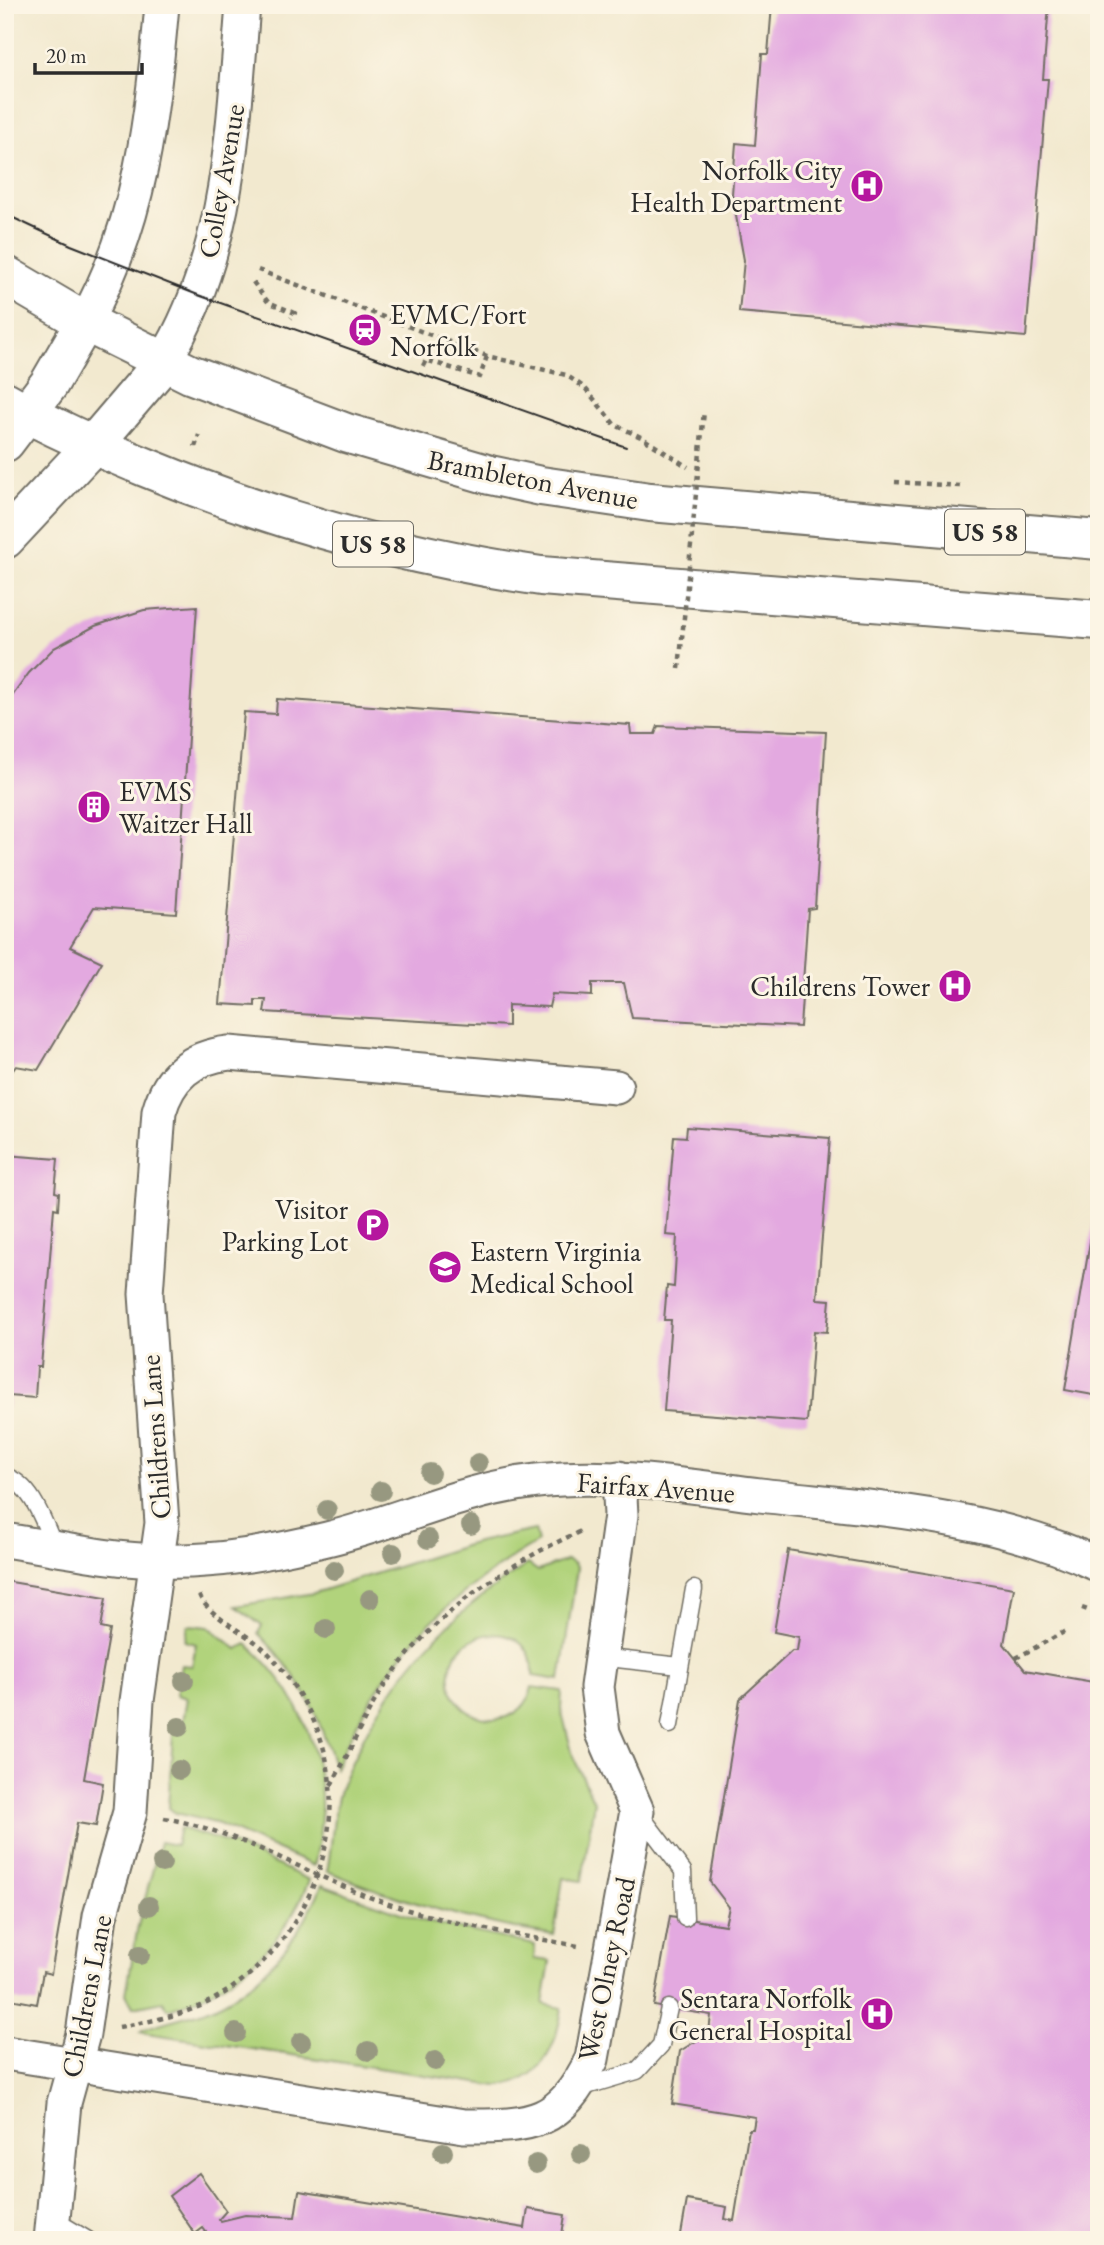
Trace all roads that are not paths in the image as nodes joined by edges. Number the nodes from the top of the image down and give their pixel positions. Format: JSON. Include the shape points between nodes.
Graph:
{"nodes":[{"id":1,"x":162,"y":5,"type":"edge"},
{"id":2,"x":243,"y":5,"type":"edge"},
{"id":3,"x":5,"y":275,"type":"edge"},
{"id":4,"x":85,"y":322,"type":"junction"},
{"id":5,"x":163,"y":363,"type":"junction"},
{"id":6,"x":13,"y":419,"type":"edge"},
{"id":7,"x":93,"y":445,"type":"junction"},
{"id":8,"x":5,"y":539,"type":"edge"},
{"id":9,"x":1099,"y":540,"type":"edge"},
{"id":10,"x":1082,"y":619,"type":"edge"},
{"id":11,"x":1099,"y":638,"type":"edge"},
{"id":12,"x":616,"y":1087,"type":"dead end"},
{"id":13,"x":5,"y":1476,"type":"edge"},
{"id":14,"x":619,"y":1478,"type":"junction"},
{"id":15,"x":5,"y":1540,"type":"edge"},
{"id":16,"x":55,"y":1548,"type":"junction"},
{"id":17,"x":158,"y":1561,"type":"junction"},
{"id":18,"x":1099,"y":1565,"type":"edge"},
{"id":19,"x":694,"y":1589,"type":"dead end"},
{"id":20,"x":599,"y":1657,"type":"junction"},
{"id":21,"x":680,"y":1667,"type":"junction"},
{"id":22,"x":670,"y":1725,"type":"dead end"},
{"id":23,"x":637,"y":1811,"type":"junction"},
{"id":24,"x":685,"y":1918,"type":"dead end"},
{"id":25,"x":669,"y":2008,"type":"dead end"},
{"id":26,"x":5,"y":2053,"type":"edge"},
{"id":27,"x":74,"y":2066,"type":"junction"},
{"id":28,"x":578,"y":2089,"type":"junction"},
{"id":29,"x":52,"y":2230,"type":"edge"},
{"id":30,"x":88,"y":2240,"type":"edge"}],
"edges":[{"from":1,"to":4,"type":"street","via":[[152,116],[138,193],[115,262]]},
{"from":2,"to":5,"type":"street","name":"Colley Avenue","via":[[222,209],[198,295]]},
{"from":3,"to":4,"type":"main road","name":"Brambleton Avenue","number":"US 58"},
{"from":4,"to":5,"type":"main road","name":"Brambleton Avenue","number":"US 58"},
{"from":4,"to":6,"type":"main road"},
{"from":5,"to":7,"type":"main road","name":"Colley Avenue"},
{"from":5,"to":9,"type":"main road","name":"Brambleton Avenue","number":"US 58","via":[[358,437],[541,486],[764,514]]},
{"from":6,"to":7,"type":"main road","number":"US 58"},
{"from":7,"to":8,"type":"main road","name":"Colley Avenue"},
{"from":7,"to":10,"type":"main road","number":"US 58","via":[[275,516],[398,551],[468,565],[579,579]]},
{"from":10,"to":11,"type":"street"},
{"from":12,"to":17,"type":"street","name":"Childrens Lane","via":[[229,1053],[202,1058],[184,1068],[164,1096],[159,1112],[146,1294],[163,1502]]},
{"from":13,"to":16,"type":"lane","via":[[27,1491]]},
{"from":14,"to":17,"type":"street","name":"Fairfax Avenue","via":[[538,1481],[472,1492],[330,1539],[197,1561]]},
{"from":14,"to":18,"type":"street","name":"Fairfax Avenue","via":[[944,1516],[1006,1531]]},
{"from":14,"to":20,"type":"street","via":[[621,1515]]},
{"from":15,"to":16,"type":"street","name":"Fairfax Avenue"},
{"from":16,"to":17,"type":"street","name":"Fairfax Avenue"},
{"from":17,"to":27,"type":"street","name":"Childrens Lane","via":[[137,1701],[130,1812],[100,1916]]},
{"from":19,"to":21,"type":"lane"},
{"from":20,"to":21,"type":"lane"},
{"from":20,"to":23,"type":"street","via":[[597,1687],[603,1733]]},
{"from":21,"to":22,"type":"lane"},
{"from":23,"to":24,"type":"lane","via":[[683,1871]]},
{"from":23,"to":28,"type":"street","name":"West Olney Road","via":[[592,2059]]},
{"from":25,"to":28,"type":"lane","via":[[661,2045],[637,2071]]},
{"from":26,"to":27,"type":"street","name":"West Olney Road"},
{"from":27,"to":28,"type":"street","name":"West Olney Road","via":[[464,2126],[512,2126],[539,2119],[563,2105]]},
{"from":27,"to":29,"type":"street","name":"Childrens Lane","via":[[64,2104]]},
{"from":29,"to":30,"type":"lane"}]}
